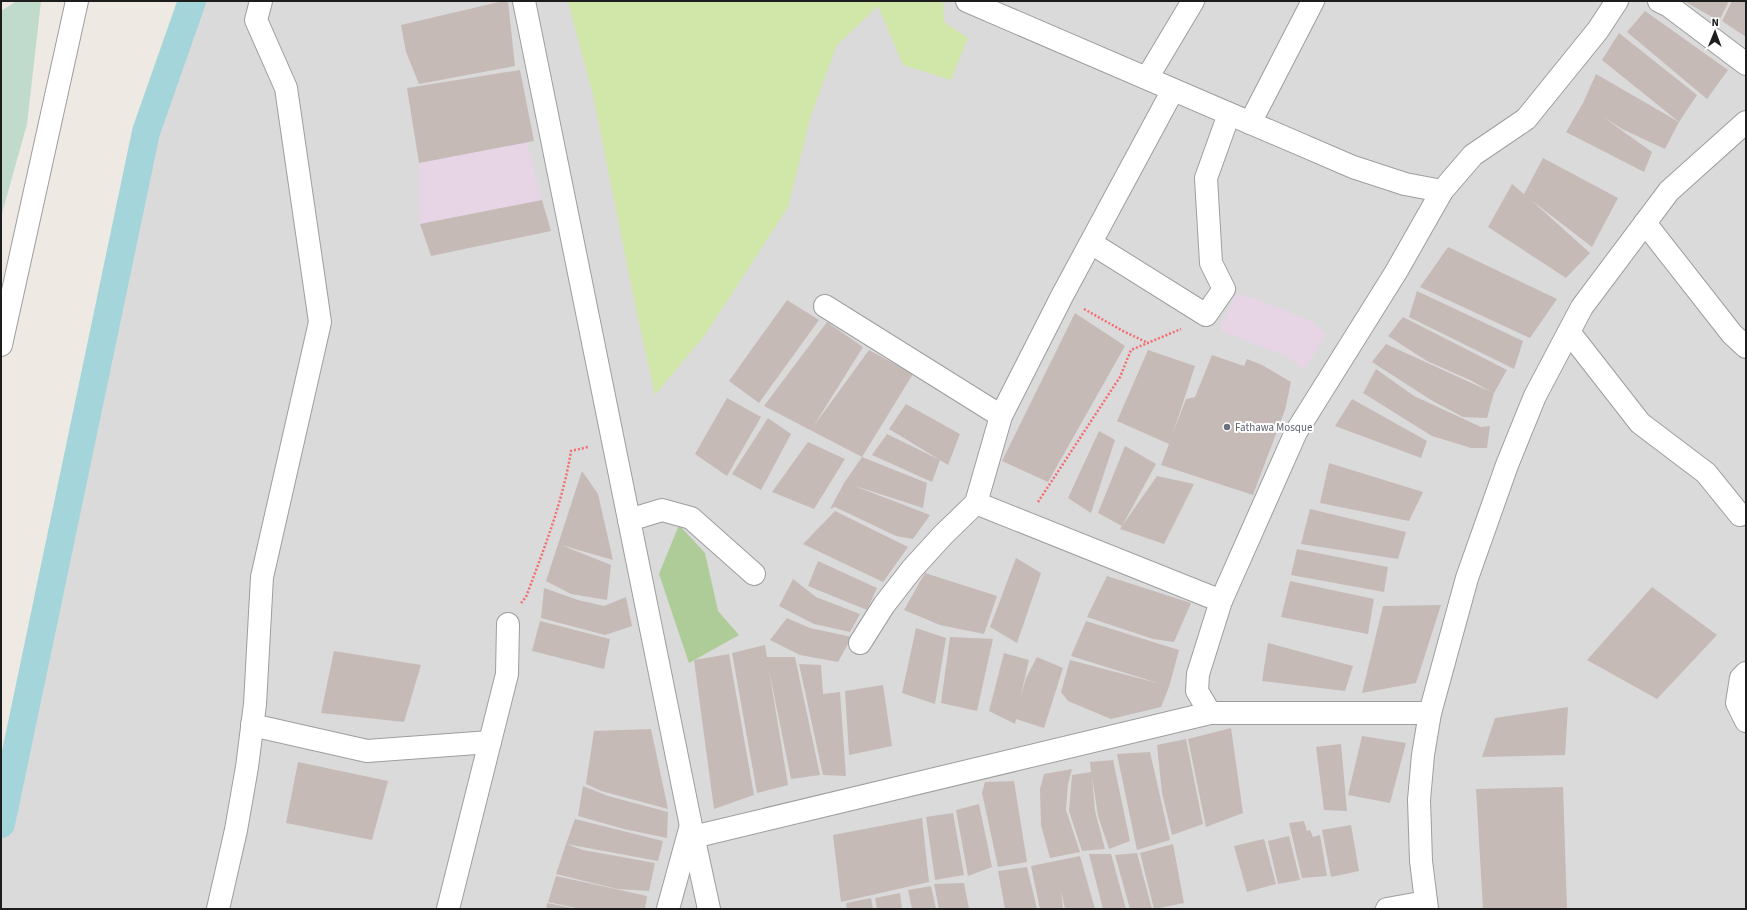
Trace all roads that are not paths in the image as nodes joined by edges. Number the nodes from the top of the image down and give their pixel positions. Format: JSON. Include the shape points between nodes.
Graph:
{"nodes":[{"id":1,"x":77,"y":1,"type":"edge"},
{"id":2,"x":261,"y":1,"type":"edge"},
{"id":3,"x":524,"y":1,"type":"edge"},
{"id":4,"x":967,"y":1,"type":"edge"},
{"id":5,"x":1193,"y":1,"type":"edge"},
{"id":6,"x":1313,"y":1,"type":"edge"},
{"id":7,"x":1617,"y":1,"type":"edge"},
{"id":8,"x":1659,"y":1,"type":"edge"},
{"id":9,"x":1746,"y":64,"type":"edge"},
{"id":10,"x":1146,"y":78,"type":"junction"},
{"id":11,"x":1173,"y":90,"type":"junction"},
{"id":12,"x":1229,"y":114,"type":"junction"},
{"id":13,"x":1746,"y":122,"type":"edge"},
{"id":14,"x":1250,"y":123,"type":"junction"},
{"id":15,"x":1442,"y":191,"type":"junction"},
{"id":16,"x":1645,"y":223,"type":"junction"},
{"id":17,"x":1091,"y":243,"type":"junction"},
{"id":18,"x":825,"y":306,"type":"dead end"},
{"id":19,"x":1569,"y":332,"type":"junction"},
{"id":20,"x":1,"y":345,"type":"edge"},
{"id":21,"x":1746,"y":347,"type":"edge"},
{"id":22,"x":1001,"y":416,"type":"junction"},
{"id":23,"x":976,"y":503,"type":"junction"},
{"id":24,"x":1740,"y":515,"type":"dead end"},
{"id":25,"x":629,"y":520,"type":"junction"},
{"id":26,"x":754,"y":574,"type":"dead end"},
{"id":27,"x":1221,"y":601,"type":"junction"},
{"id":28,"x":508,"y":624,"type":"road end"},
{"id":29,"x":860,"y":643,"type":"dead end"},
{"id":30,"x":1746,"y":673,"type":"edge"},
{"id":31,"x":1210,"y":712,"type":"junction"},
{"id":32,"x":1430,"y":713,"type":"junction"},
{"id":33,"x":1746,"y":721,"type":"edge"},
{"id":34,"x":252,"y":725,"type":"junction"},
{"id":35,"x":490,"y":742,"type":"junction"},
{"id":36,"x":692,"y":832,"type":"junction"},
{"id":37,"x":1427,"y":905,"type":"edge"},
{"id":38,"x":218,"y":909,"type":"edge"},
{"id":39,"x":448,"y":909,"type":"edge"},
{"id":40,"x":668,"y":909,"type":"edge"},
{"id":41,"x":709,"y":909,"type":"edge"},
{"id":42,"x":1387,"y":909,"type":"edge"}],
"edges":[{"from":1,"to":20,"type":"street"},
{"from":2,"to":34,"type":"street","via":[[256,20],[286,88],[320,322],[262,577],[260,640]]},
{"from":3,"to":25,"type":"street"},
{"from":4,"to":10,"type":"street"},
{"from":5,"to":10,"type":"street"},
{"from":6,"to":14,"type":"street"},
{"from":7,"to":15,"type":"street","via":[[1598,30],[1526,119],[1473,155]]},
{"from":8,"to":9,"type":"street"},
{"from":10,"to":11,"type":"street"},
{"from":11,"to":12,"type":"street"},
{"from":11,"to":17,"type":"street"},
{"from":12,"to":14,"type":"street"},
{"from":12,"to":17,"type":"street","via":[[1206,178],[1211,263],[1224,289],[1206,315]]},
{"from":13,"to":16,"type":"street","via":[[1669,190]]},
{"from":14,"to":15,"type":"street","via":[[1353,167],[1405,184]]},
{"from":15,"to":27,"type":"street","via":[[1396,272],[1296,432]]},
{"from":16,"to":19,"type":"street","via":[[1582,307]]},
{"from":16,"to":21,"type":"street","via":[[1732,334]]},
{"from":17,"to":22,"type":"street"},
{"from":18,"to":22,"type":"street"},
{"from":19,"to":24,"type":"street","via":[[1640,423],[1706,473]]},
{"from":19,"to":32,"type":"street","via":[[1536,396],[1507,465],[1467,578]]},
{"from":22,"to":23,"type":"street"},
{"from":23,"to":27,"type":"street"},
{"from":23,"to":29,"type":"street","via":[[912,569],[884,605]]},
{"from":25,"to":26,"type":"street","via":[[662,510],[691,518]]},
{"from":25,"to":36,"type":"street"},
{"from":27,"to":31,"type":"street","via":[[1198,674],[1197,691]]},
{"from":28,"to":35,"type":"street","via":[[507,674]]},
{"from":30,"to":33,"type":"street","via":[[1741,678],[1737,702]]},
{"from":31,"to":32,"type":"street"},
{"from":31,"to":36,"type":"street"},
{"from":32,"to":37,"type":"street","via":[[1419,800],[1421,861]]},
{"from":34,"to":35,"type":"street","via":[[368,751]]},
{"from":34,"to":38,"type":"street","via":[[236,830]]},
{"from":35,"to":39,"type":"street"},
{"from":36,"to":40,"type":"street"},
{"from":36,"to":41,"type":"street"},
{"from":37,"to":42,"type":"street"}]}
